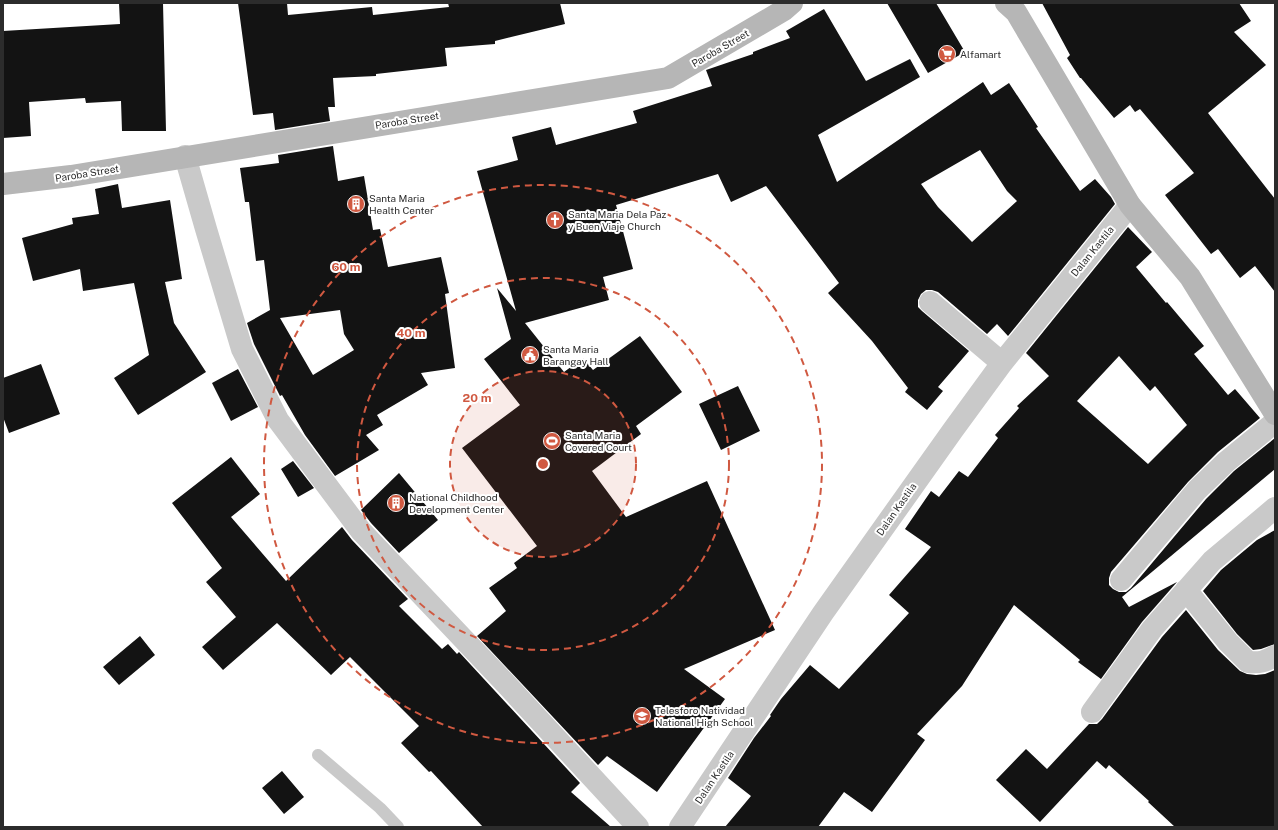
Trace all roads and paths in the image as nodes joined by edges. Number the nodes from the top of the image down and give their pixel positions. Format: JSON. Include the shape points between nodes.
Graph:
{"nodes":[{"id":1,"x":792,"y":3,"type":"edge"},
{"id":2,"x":1012,"y":6,"type":"edge"},
{"id":3,"x":185,"y":156,"type":"junction"},
{"id":4,"x":3,"y":184,"type":"edge"},
{"id":5,"x":1130,"y":205,"type":"junction"},
{"id":6,"x":930,"y":302,"type":"dead end"},
{"id":7,"x":1002,"y":363,"type":"junction"},
{"id":8,"x":1275,"y":414,"type":"edge"},
{"id":9,"x":1275,"y":422,"type":"edge"},
{"id":10,"x":1275,"y":508,"type":"edge"},
{"id":11,"x":1121,"y":580,"type":"dead end"},
{"id":12,"x":1186,"y":590,"type":"junction"},
{"id":13,"x":1275,"y":656,"type":"edge"},
{"id":14,"x":1092,"y":712,"type":"dead end"},
{"id":15,"x":318,"y":755,"type":"dead end"},
{"id":16,"x":398,"y":827,"type":"edge"},
{"id":17,"x":638,"y":827,"type":"edge"},
{"id":18,"x":680,"y":827,"type":"edge"}],
"edges":[{"from":1,"to":3,"type":"street","name":"Paroba Street","via":[[668,78]]},
{"from":2,"to":5,"type":"street"},
{"from":3,"to":4,"type":"street","name":"Paroba Street","via":[[71,176]]},
{"from":3,"to":17,"type":"street","via":[[242,349],[278,420],[361,531]]},
{"from":5,"to":7,"type":"street","name":"Dalan Kastila"},
{"from":5,"to":8,"type":"street","via":[[1190,277]]},
{"from":6,"to":7,"type":"street"},
{"from":7,"to":18,"type":"street","name":"Dalan Kastila","via":[[823,613]]},
{"from":9,"to":11,"type":"street","via":[[1226,462],[1197,490]]},
{"from":10,"to":12,"type":"street","via":[[1212,561]]},
{"from":12,"to":13,"type":"street","via":[[1228,642],[1248,662],[1258,663]]},
{"from":12,"to":14,"type":"street","via":[[1152,629]]},
{"from":15,"to":16,"type":"lane","via":[[380,808]]}]}
